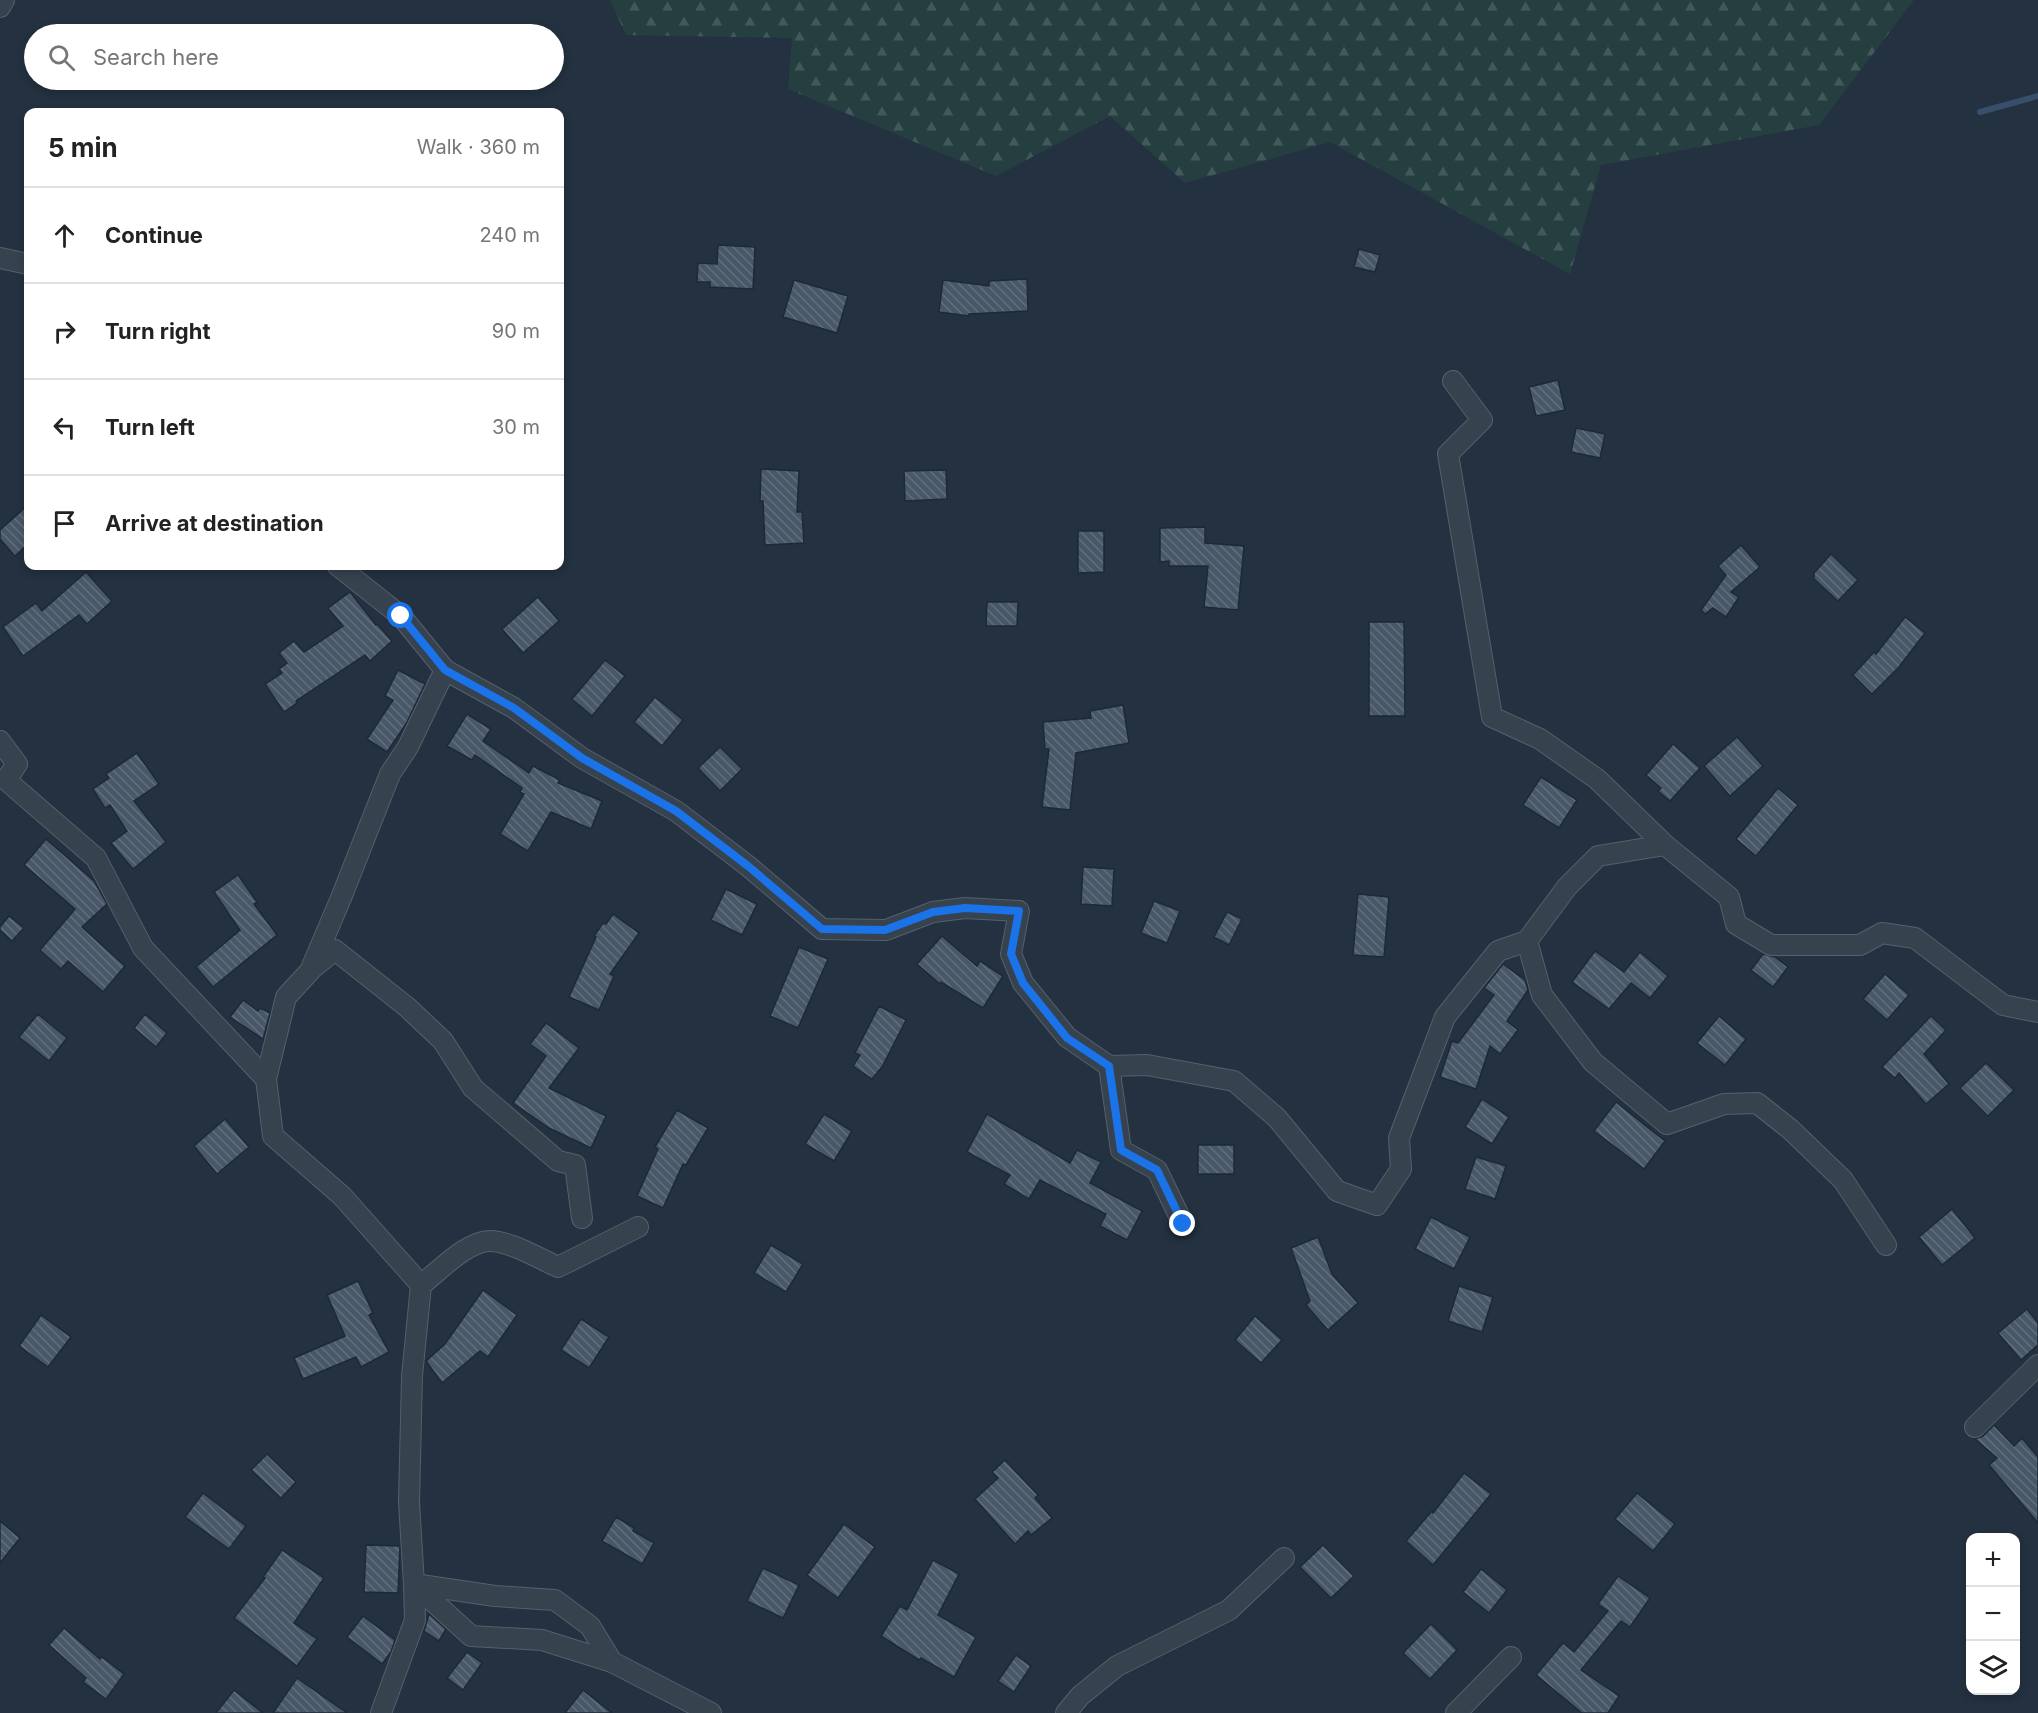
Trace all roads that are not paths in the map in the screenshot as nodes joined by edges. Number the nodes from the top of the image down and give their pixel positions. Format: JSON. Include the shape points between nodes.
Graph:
{"nodes":[{"id":1,"x":4,"y":0,"type":"edge"},
{"id":2,"x":0,"y":7,"type":"edge"},
{"id":3,"x":0,"y":258,"type":"edge"},
{"id":4,"x":24,"y":263,"type":"edge"},
{"id":5,"x":1453,"y":381,"type":"dead end"},
{"id":6,"x":343,"y":570,"type":"edge"},
{"id":7,"x":445,"y":670,"type":"junction"},
{"id":8,"x":0,"y":741,"type":"edge"},
{"id":9,"x":1665,"y":845,"type":"junction"},
{"id":10,"x":1527,"y":941,"type":"junction"},
{"id":11,"x":309,"y":971,"type":"junction"},
{"id":12,"x":2038,"y":1012,"type":"edge"},
{"id":13,"x":1109,"y":1066,"type":"junction"},
{"id":14,"x":266,"y":1078,"type":"junction"},
{"id":15,"x":582,"y":1218,"type":"dead end"},
{"id":16,"x":1183,"y":1224,"type":"dead end"},
{"id":17,"x":638,"y":1227,"type":"dead end"},
{"id":18,"x":1886,"y":1245,"type":"dead end"},
{"id":19,"x":421,"y":1285,"type":"junction"},
{"id":20,"x":2038,"y":1365,"type":"edge"},
{"id":21,"x":1975,"y":1427,"type":"dead end"},
{"id":22,"x":1284,"y":1558,"type":"dead end"},
{"id":23,"x":414,"y":1584,"type":"junction"},
{"id":24,"x":1511,"y":1657,"type":"dead end"},
{"id":25,"x":612,"y":1662,"type":"junction"},
{"id":26,"x":381,"y":1713,"type":"edge"},
{"id":27,"x":711,"y":1713,"type":"edge"},
{"id":28,"x":1066,"y":1713,"type":"edge"},
{"id":29,"x":1456,"y":1713,"type":"edge"}],
"edges":[{"from":1,"to":2,"type":"street"},
{"from":3,"to":4,"type":"street"},
{"from":5,"to":9,"type":"street","via":[[1482,420],[1448,454],[1492,717],[1540,739],[1597,779]]},
{"from":6,"to":7,"type":"street","via":[[401,616]]},
{"from":7,"to":11,"type":"street","via":[[408,747],[390,774]]},
{"from":7,"to":13,"type":"street","via":[[514,708],[582,758],[676,811],[822,929],[885,930],[933,912],[965,908],[1019,911],[1011,954],[1023,983],[1067,1038]]},
{"from":8,"to":14,"type":"street","via":[[17,764],[6,780],[96,858],[143,948]]},
{"from":9,"to":10,"type":"street","via":[[1598,856],[1567,887]]},
{"from":9,"to":12,"type":"street","via":[[1729,897],[1736,924],[1771,945],[1860,945],[1882,933],[1915,939],[2003,1005]]},
{"from":10,"to":13,"type":"street","via":[[1498,951],[1445,1017],[1399,1138],[1401,1169],[1377,1204],[1337,1191],[1277,1118],[1234,1081],[1147,1065]]},
{"from":10,"to":18,"type":"street","via":[[1542,995],[1593,1062],[1667,1124],[1724,1104],[1757,1103],[1843,1180]]},
{"from":11,"to":14,"type":"street","via":[[285,997]]},
{"from":11,"to":15,"type":"street","via":[[335,950],[407,1007],[443,1041],[473,1088],[558,1161],[575,1165]]},
{"from":13,"to":16,"type":"street","via":[[1121,1150],[1157,1170]]},
{"from":14,"to":19,"type":"street","via":[[273,1136],[342,1196]]},
{"from":17,"to":19,"type":"street","via":[[558,1267],[491,1241],[467,1247]]},
{"from":19,"to":23,"type":"street","via":[[412,1376],[409,1503]]},
{"from":20,"to":21,"type":"street"},
{"from":22,"to":28,"type":"street","via":[[1229,1610],[1117,1666],[1080,1696]]},
{"from":23,"to":25,"type":"street","via":[[471,1636],[542,1640]]},
{"from":23,"to":25,"type":"street","via":[[555,1600],[590,1626]]},
{"from":23,"to":26,"type":"street","via":[[415,1620]]},
{"from":24,"to":29,"type":"street"},
{"from":25,"to":27,"type":"street"}]}
